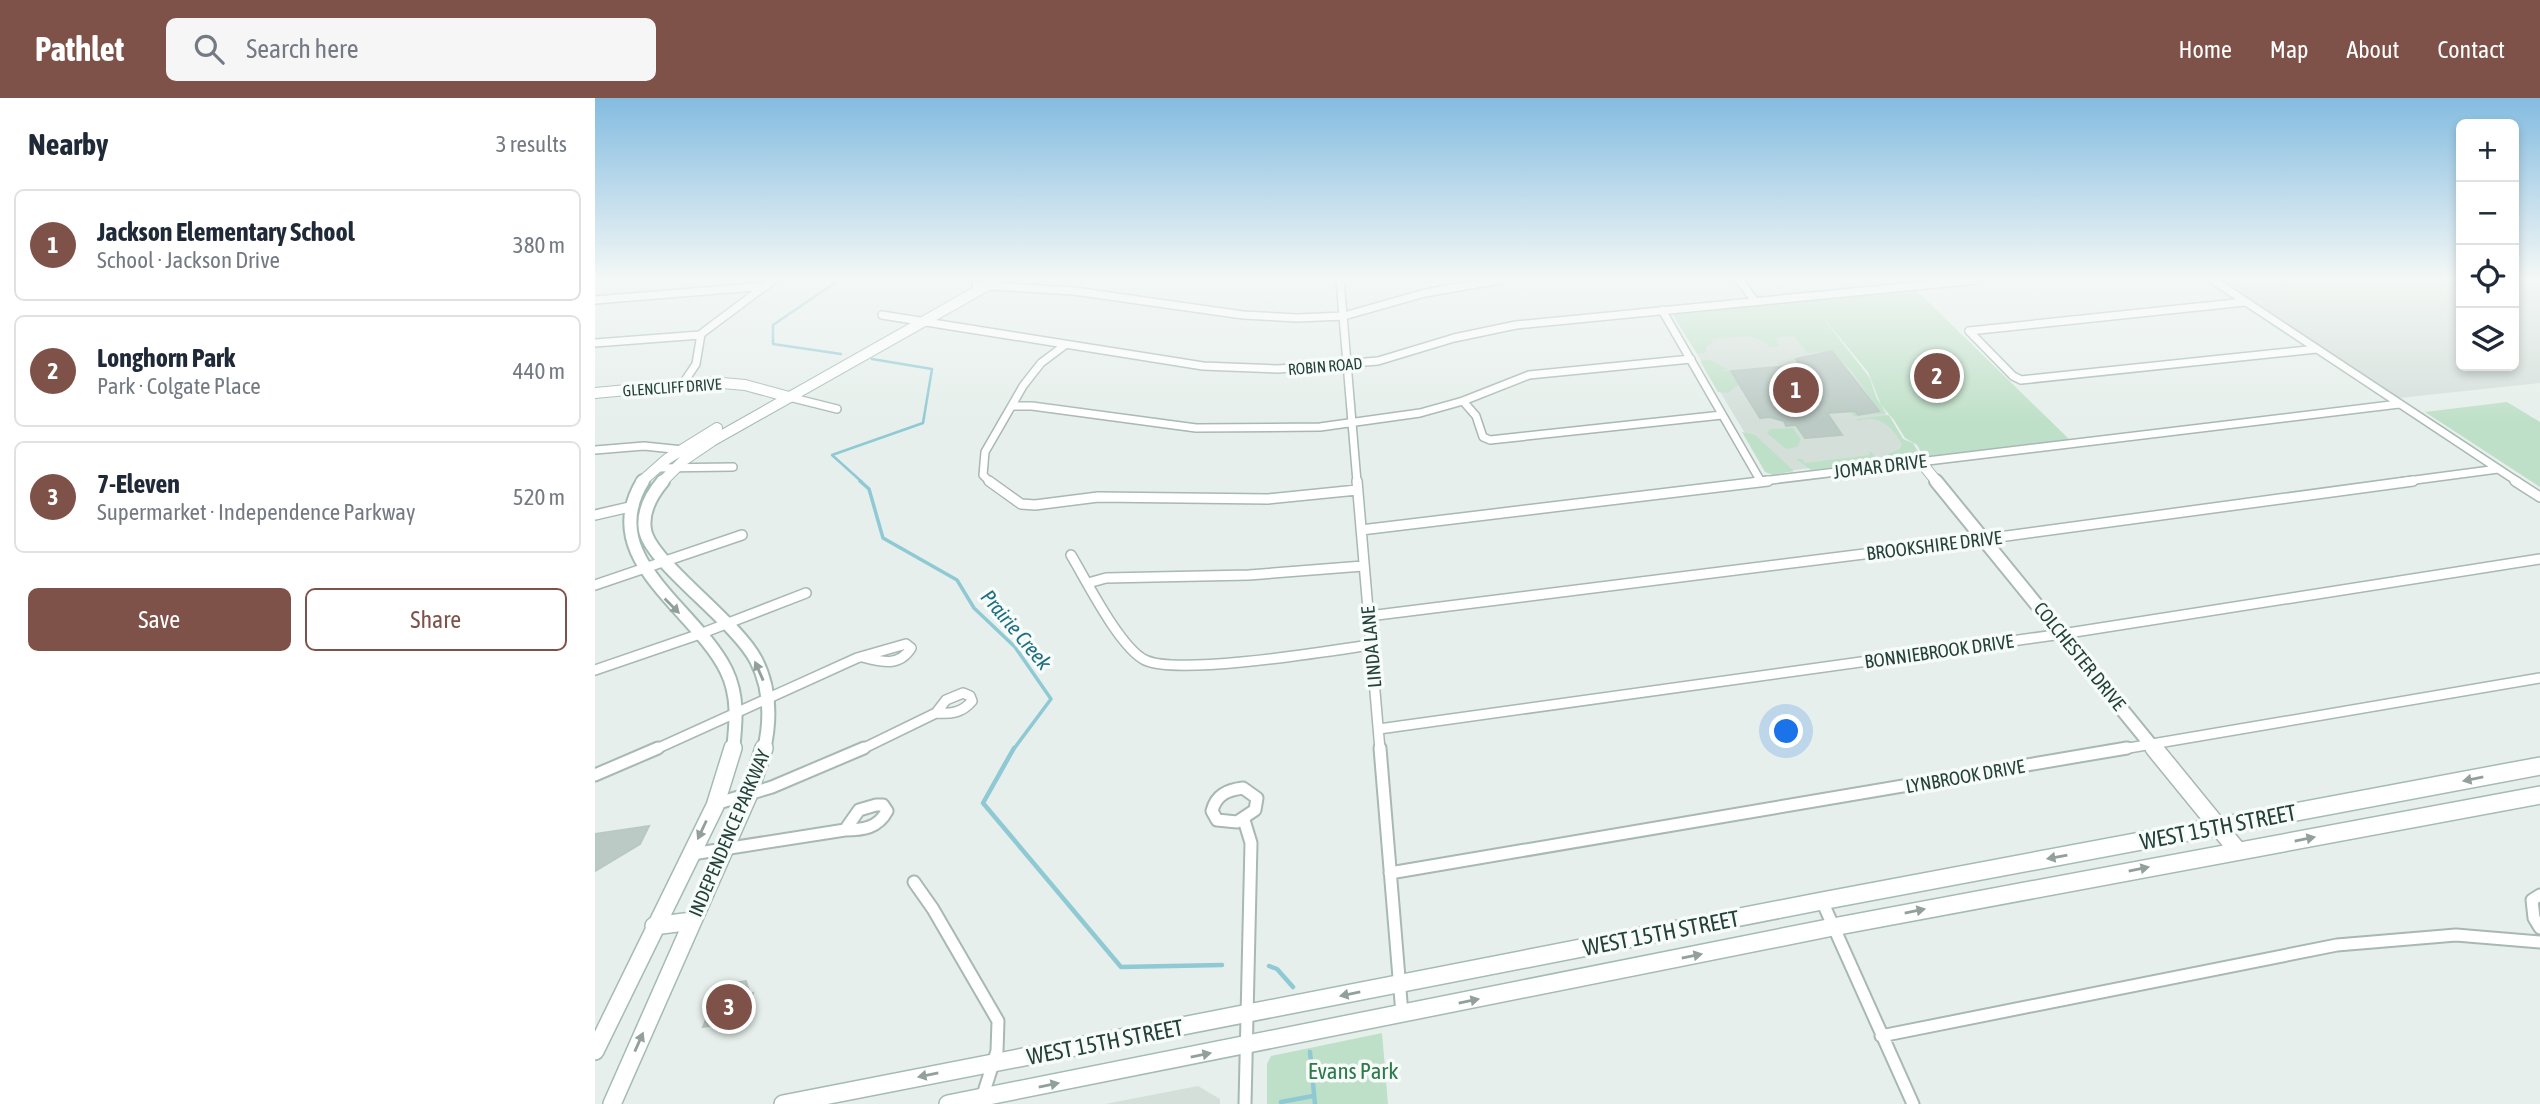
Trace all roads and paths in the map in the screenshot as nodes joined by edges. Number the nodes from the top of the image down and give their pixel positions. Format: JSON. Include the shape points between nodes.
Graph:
{"nodes":[{"id":1,"x":711,"y":327,"type":"edge"},
{"id":2,"x":909,"y":327,"type":"edge"},
{"id":3,"x":950,"y":327,"type":"edge"},
{"id":4,"x":1345,"y":327,"type":"edge"},
{"id":5,"x":1505,"y":327,"type":"edge"},
{"id":6,"x":1672,"y":327,"type":"edge"},
{"id":7,"x":2008,"y":327,"type":"edge"},
{"id":8,"x":2284,"y":327,"type":"edge"},
{"id":9,"x":700,"y":335,"type":"junction"},
{"id":10,"x":595,"y":343,"type":"edge"},
{"id":11,"x":1065,"y":345,"type":"junction"},
{"id":12,"x":2317,"y":349,"type":"junction"},
{"id":13,"x":1691,"y":359,"type":"junction"},
{"id":14,"x":1348,"y":365,"type":"junction"},
{"id":15,"x":682,"y":385,"type":"junction"},
{"id":16,"x":595,"y":393,"type":"edge"},
{"id":17,"x":783,"y":395,"type":"junction"},
{"id":18,"x":1463,"y":401,"type":"junction"},
{"id":19,"x":2399,"y":404,"type":"junction"},
{"id":20,"x":1013,"y":406,"type":"junction"},
{"id":21,"x":837,"y":409,"type":"dead end"},
{"id":22,"x":1722,"y":415,"type":"junction"},
{"id":23,"x":1352,"y":424,"type":"junction"},
{"id":24,"x":595,"y":450,"type":"edge"},
{"id":25,"x":688,"y":451,"type":"junction"},
{"id":26,"x":1920,"y":461,"type":"junction"},
{"id":27,"x":733,"y":467,"type":"dead end"},
{"id":28,"x":656,"y":468,"type":"junction"},
{"id":29,"x":676,"y":468,"type":"junction"},
{"id":30,"x":2498,"y":469,"type":"junction"},
{"id":31,"x":1760,"y":480,"type":"junction"},
{"id":32,"x":1357,"y":490,"type":"junction"},
{"id":33,"x":2540,"y":496,"type":"edge"},
{"id":34,"x":649,"y":503,"type":"junction"},
{"id":35,"x":624,"y":508,"type":"junction"},
{"id":36,"x":595,"y":514,"type":"edge"},
{"id":37,"x":1361,"y":530,"type":"junction"},
{"id":38,"x":742,"y":535,"type":"dead end"},
{"id":39,"x":1984,"y":539,"type":"junction"},
{"id":40,"x":1071,"y":555,"type":"dead end"},
{"id":41,"x":2540,"y":559,"type":"edge"},
{"id":42,"x":665,"y":561,"type":"junction"},
{"id":43,"x":1363,"y":566,"type":"junction"},
{"id":44,"x":635,"y":570,"type":"junction"},
{"id":45,"x":1088,"y":583,"type":"junction"},
{"id":46,"x":595,"y":584,"type":"edge"},
{"id":47,"x":806,"y":593,"type":"dead end"},
{"id":48,"x":1369,"y":616,"type":"junction"},
{"id":49,"x":728,"y":624,"type":"junction"},
{"id":50,"x":700,"y":634,"type":"junction"},
{"id":51,"x":2062,"y":634,"type":"junction"},
{"id":52,"x":1370,"y":645,"type":"junction"},
{"id":53,"x":863,"y":657,"type":"dead end"},
{"id":54,"x":595,"y":670,"type":"edge"},
{"id":55,"x":2540,"y":678,"type":"edge"},
{"id":56,"x":767,"y":701,"type":"junction"},
{"id":57,"x":936,"y":713,"type":"dead end"},
{"id":58,"x":736,"y":715,"type":"junction"},
{"id":59,"x":1379,"y":729,"type":"junction"},
{"id":60,"x":2152,"y":744,"type":"junction"},
{"id":61,"x":2540,"y":766,"type":"edge"},
{"id":62,"x":595,"y":775,"type":"edge"},
{"id":63,"x":2540,"y":795,"type":"edge"},
{"id":64,"x":748,"y":796,"type":"junction"},
{"id":65,"x":714,"y":804,"type":"junction"},
{"id":66,"x":1244,"y":820,"type":"dead end"},
{"id":67,"x":2220,"y":827,"type":"junction"},
{"id":68,"x":845,"y":830,"type":"dead end"},
{"id":69,"x":724,"y":850,"type":"junction"},
{"id":70,"x":2238,"y":851,"type":"junction"},
{"id":71,"x":690,"y":854,"type":"junction"},
{"id":72,"x":1390,"y":873,"type":"junction"},
{"id":73,"x":914,"y":881,"type":"dead end"},
{"id":74,"x":2540,"y":895,"type":"edge"},
{"id":75,"x":1822,"y":901,"type":"junction"},
{"id":76,"x":692,"y":920,"type":"junction"},
{"id":77,"x":654,"y":926,"type":"junction"},
{"id":78,"x":1833,"y":927,"type":"junction"},
{"id":79,"x":2540,"y":928,"type":"edge"},
{"id":80,"x":2540,"y":942,"type":"edge"},
{"id":81,"x":1399,"y":984,"type":"junction"},
{"id":82,"x":1247,"y":1014,"type":"junction"},
{"id":83,"x":1402,"y":1014,"type":"junction"},
{"id":84,"x":1881,"y":1036,"type":"junction"},
{"id":85,"x":1247,"y":1046,"type":"junction"},
{"id":86,"x":595,"y":1051,"type":"edge"},
{"id":87,"x":995,"y":1062,"type":"junction"},
{"id":88,"x":982,"y":1098,"type":"junction"},
{"id":89,"x":612,"y":1104,"type":"edge"},
{"id":90,"x":783,"y":1104,"type":"edge"},
{"id":91,"x":948,"y":1104,"type":"edge"},
{"id":92,"x":1245,"y":1104,"type":"edge"},
{"id":93,"x":1913,"y":1104,"type":"edge"}],
"edges":[{"from":1,"to":9,"type":"street"},
{"from":2,"to":17,"type":"main road","name":"INDEPENDENCE PARKWAY"},
{"from":3,"to":11,"type":"street","name":"ROBIN ROAD"},
{"from":4,"to":14,"type":"street","name":"LINDA LANE"},
{"from":5,"to":14,"type":"street","name":"ROBIN ROAD","via":[[1395,358]]},
{"from":6,"to":13,"type":"street"},
{"from":7,"to":12,"type":"street","via":[[1969,331],[2021,380]]},
{"from":8,"to":12,"type":"street"},
{"from":9,"to":10,"type":"street"},
{"from":9,"to":15,"type":"street","via":[[697,364]]},
{"from":11,"to":14,"type":"street","name":"ROBIN ROAD","via":[[1234,369]]},
{"from":11,"to":20,"type":"street","via":[[1031,373]]},
{"from":12,"to":19,"type":"street"},
{"from":13,"to":18,"type":"street","via":[[1529,375]]},
{"from":13,"to":22,"type":"street"},
{"from":14,"to":23,"type":"street","name":"LINDA LANE"},
{"from":15,"to":16,"type":"main road","name":"GLENCLIFF DRIVE"},
{"from":15,"to":17,"type":"main road","name":"GLENCLIFF DRIVE","via":[[727,383]]},
{"from":17,"to":21,"type":"street"},
{"from":17,"to":25,"type":"main road","name":"INDEPENDENCE PARKWAY"},
{"from":18,"to":22,"type":"street","via":[[1476,416],[1483,437],[1490,440]]},
{"from":18,"to":23,"type":"street"},
{"from":19,"to":26,"type":"street","name":"JOMAR DRIVE"},
{"from":19,"to":30,"type":"street"},
{"from":20,"to":23,"type":"street","via":[[1196,428]]},
{"from":20,"to":32,"type":"street","via":[[985,452],[983,475],[1021,504],[1098,497],[1268,499]]},
{"from":22,"to":31,"type":"street"},
{"from":23,"to":32,"type":"street","name":"LINDA LANE"},
{"from":24,"to":25,"type":"street","via":[[644,446]]},
{"from":25,"to":28,"type":"main road","name":"INDEPENDENCE PARKWAY"},
{"from":25,"to":29,"type":"main road","name":"INDEPENDENCE PARKWAY"},
{"from":26,"to":31,"type":"street","name":"JOMAR DRIVE"},
{"from":26,"to":39,"type":"main road","name":"COLCHESTER DRIVE"},
{"from":27,"to":29,"type":"street"},
{"from":28,"to":29,"type":"street"},
{"from":28,"to":35,"type":"main road","name":"INDEPENDENCE PARKWAY"},
{"from":29,"to":34,"type":"main road","name":"INDEPENDENCE PARKWAY"},
{"from":30,"to":33,"type":"street"},
{"from":30,"to":39,"type":"street","name":"BROOKSHIRE DRIVE"},
{"from":31,"to":37,"type":"street","name":"JOMAR DRIVE"},
{"from":32,"to":37,"type":"street","name":"LINDA LANE"},
{"from":34,"to":35,"type":"street"},
{"from":34,"to":42,"type":"main road","name":"INDEPENDENCE PARKWAY","via":[[645,534]]},
{"from":35,"to":36,"type":"street"},
{"from":35,"to":44,"type":"main road","name":"INDEPENDENCE PARKWAY","via":[[619,542]]},
{"from":37,"to":43,"type":"street","name":"LINDA LANE"},
{"from":38,"to":42,"type":"street"},
{"from":39,"to":48,"type":"street","name":"BROOKSHIRE DRIVE"},
{"from":39,"to":51,"type":"main road","name":"COLCHESTER DRIVE"},
{"from":40,"to":45,"type":"street"},
{"from":41,"to":51,"type":"street","name":"BONNIEBROOK DRIVE"},
{"from":42,"to":44,"type":"street"},
{"from":42,"to":49,"type":"main road","name":"INDEPENDENCE PARKWAY"},
{"from":43,"to":45,"type":"street","via":[[1249,575],[1117,577]]},
{"from":43,"to":48,"type":"street","name":"LINDA LANE"},
{"from":44,"to":46,"type":"street"},
{"from":44,"to":50,"type":"main road","name":"INDEPENDENCE PARKWAY","one_way":true},
{"from":45,"to":52,"type":"street","via":[[1129,646],[1150,663],[1272,657]]},
{"from":47,"to":49,"type":"street"},
{"from":48,"to":52,"type":"street","name":"LINDA LANE"},
{"from":49,"to":50,"type":"street"},
{"from":56,"to":49,"type":"main road","name":"INDEPENDENCE PARKWAY","one_way":true,"via":[[761,672]]},
{"from":50,"to":54,"type":"street"},
{"from":50,"to":58,"type":"main road","name":"INDEPENDENCE PARKWAY","via":[[719,658],[734,690]]},
{"from":51,"to":59,"type":"street","name":"BONNIEBROOK DRIVE"},
{"from":51,"to":60,"type":"main road","name":"COLCHESTER DRIVE"},
{"from":52,"to":59,"type":"street","name":"LINDA LANE"},
{"from":53,"to":56,"type":"street"},
{"from":55,"to":60,"type":"street","name":"LYNBROOK DRIVE"},
{"from":56,"to":58,"type":"street"},
{"from":56,"to":64,"type":"main road","name":"INDEPENDENCE PARKWAY","via":[[767,748]]},
{"from":57,"to":64,"type":"street"},
{"from":58,"to":62,"type":"street"},
{"from":58,"to":65,"type":"main road","name":"INDEPENDENCE PARKWAY","via":[[732,758]]},
{"from":59,"to":72,"type":"street","name":"LINDA LANE"},
{"from":60,"to":67,"type":"main road","name":"COLCHESTER DRIVE"},
{"from":60,"to":72,"type":"street","name":"LYNBROOK DRIVE"},
{"from":61,"to":67,"type":"main road","name":"WEST 15TH STREET","one_way":true},
{"from":70,"to":63,"type":"main road","name":"WEST 15TH STREET","one_way":true},
{"from":64,"to":65,"type":"street"},
{"from":64,"to":69,"type":"main road","name":"INDEPENDENCE PARKWAY"},
{"from":65,"to":71,"type":"main road","name":"INDEPENDENCE PARKWAY","one_way":true},
{"from":66,"to":82,"type":"street","via":[[1251,843]]},
{"from":67,"to":70,"type":"main road","name":"COLCHESTER DRIVE"},
{"from":67,"to":75,"type":"main road","name":"WEST 15TH STREET","one_way":true},
{"from":68,"to":69,"type":"street"},
{"from":69,"to":71,"type":"street"},
{"from":69,"to":76,"type":"main road","name":"INDEPENDENCE PARKWAY"},
{"from":78,"to":70,"type":"main road","name":"WEST 15TH STREET","one_way":true},
{"from":71,"to":77,"type":"main road","name":"INDEPENDENCE PARKWAY"},
{"from":72,"to":81,"type":"street","name":"LINDA LANE"},
{"from":73,"to":87,"type":"street","via":[[997,1021],[1000,1039]]},
{"from":74,"to":79,"type":"street","via":[[2532,900]]},
{"from":75,"to":78,"type":"street"},
{"from":75,"to":81,"type":"main road","name":"WEST 15TH STREET"},
{"from":76,"to":77,"type":"main road"},
{"from":89,"to":76,"type":"main road","name":"INDEPENDENCE PARKWAY","one_way":true},
{"from":77,"to":86,"type":"main road","name":"INDEPENDENCE PARKWAY"},
{"from":83,"to":78,"type":"main road","name":"WEST 15TH STREET","one_way":true},
{"from":78,"to":84,"type":"street"},
{"from":80,"to":84,"type":"street","via":[[2456,935],[2337,945]]},
{"from":81,"to":82,"type":"main road","name":"WEST 15TH STREET","one_way":true},
{"from":81,"to":83,"type":"street","name":"LINDA LANE"},
{"from":82,"to":85,"type":"street"},
{"from":82,"to":87,"type":"main road","name":"WEST 15TH STREET"},
{"from":83,"to":85,"type":"main road","name":"WEST 15TH STREET"},
{"from":84,"to":93,"type":"street"},
{"from":88,"to":85,"type":"main road","name":"WEST 15TH STREET","one_way":true},
{"from":85,"to":92,"type":"street"},
{"from":87,"to":88,"type":"street"},
{"from":87,"to":90,"type":"main road","name":"WEST 15TH STREET","one_way":true},
{"from":88,"to":91,"type":"main road","name":"WEST 15TH STREET"}]}
